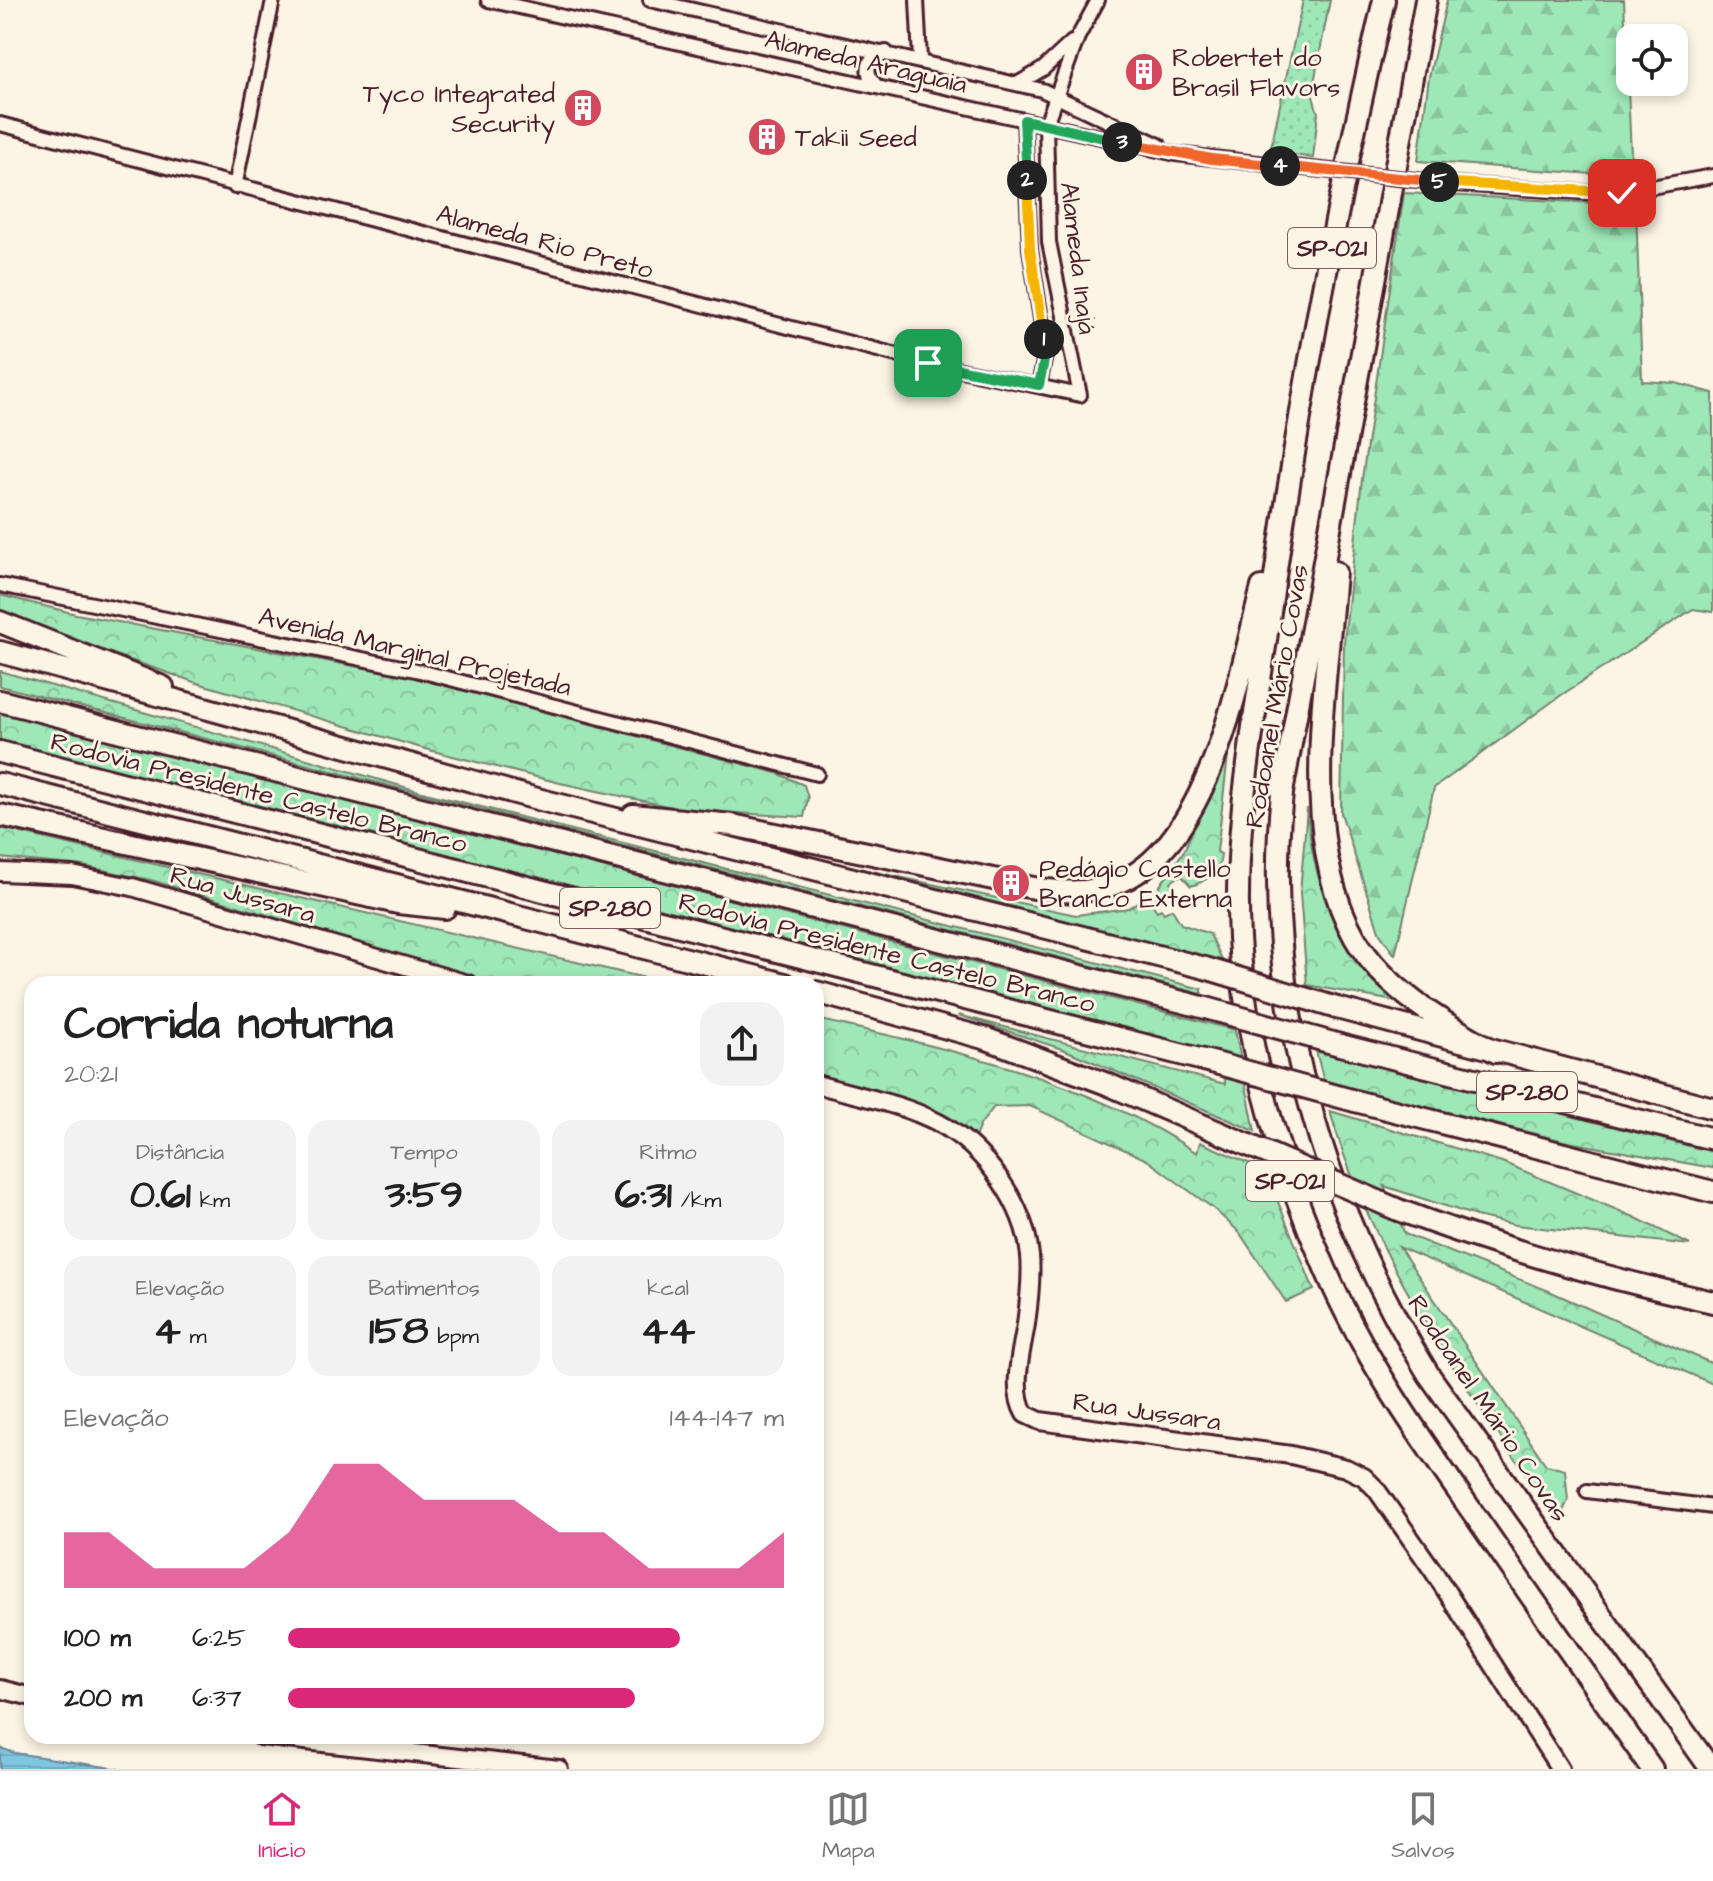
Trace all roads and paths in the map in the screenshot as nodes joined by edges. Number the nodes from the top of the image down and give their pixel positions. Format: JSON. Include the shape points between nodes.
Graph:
{"nodes":[{"id":1,"x":273,"y":0,"type":"edge"},
{"id":2,"x":488,"y":0,"type":"edge"},
{"id":3,"x":650,"y":0,"type":"edge"},
{"id":4,"x":917,"y":0,"type":"edge"},
{"id":5,"x":1098,"y":0,"type":"edge"},
{"id":6,"x":1384,"y":0,"type":"edge"},
{"id":7,"x":1426,"y":0,"type":"edge"},
{"id":8,"x":1078,"y":37,"type":"junction"},
{"id":9,"x":886,"y":52,"type":"junction"},
{"id":10,"x":920,"y":60,"type":"junction"},
{"id":11,"x":1017,"y":84,"type":"junction"},
{"id":12,"x":878,"y":87,"type":"junction"},
{"id":13,"x":1056,"y":94,"type":"junction"},
{"id":14,"x":1024,"y":120,"type":"junction"},
{"id":15,"x":0,"y":124,"type":"edge"},
{"id":16,"x":1046,"y":124,"type":"junction"},
{"id":17,"x":1176,"y":154,"type":"junction"},
{"id":18,"x":1713,"y":176,"type":"edge"},
{"id":19,"x":235,"y":187,"type":"junction"},
{"id":20,"x":1039,"y":385,"type":"junction"},
{"id":21,"x":1080,"y":395,"type":"joint"},
{"id":22,"x":1342,"y":477,"type":"junction"},
{"id":23,"x":1286,"y":497,"type":"junction"},
{"id":24,"x":0,"y":585,"type":"edge"},
{"id":25,"x":0,"y":622,"type":"edge"},
{"id":26,"x":0,"y":652,"type":"edge"},
{"id":27,"x":0,"y":701,"type":"edge"},
{"id":28,"x":248,"y":722,"type":"junction"},
{"id":29,"x":0,"y":752,"type":"edge"},
{"id":30,"x":817,"y":774,"type":"dead end"},
{"id":31,"x":0,"y":776,"type":"edge"},
{"id":32,"x":0,"y":784,"type":"edge"},
{"id":33,"x":63,"y":800,"type":"junction"},
{"id":34,"x":0,"y":815,"type":"edge"},
{"id":35,"x":607,"y":816,"type":"junction"},
{"id":36,"x":0,"y":872,"type":"edge"},
{"id":37,"x":998,"y":880,"type":"dead end"},
{"id":38,"x":1023,"y":886,"type":"dead end"},
{"id":39,"x":493,"y":909,"type":"junction"},
{"id":40,"x":440,"y":976,"type":"edge"},
{"id":41,"x":754,"y":976,"type":"edge"},
{"id":42,"x":824,"y":994,"type":"edge"},
{"id":43,"x":1496,"y":1052,"type":"junction"},
{"id":44,"x":824,"y":1086,"type":"edge"},
{"id":45,"x":1707,"y":1106,"type":"edge"},
{"id":46,"x":1713,"y":1139,"type":"edge"},
{"id":47,"x":1713,"y":1192,"type":"edge"},
{"id":48,"x":1713,"y":1302,"type":"edge"},
{"id":49,"x":1587,"y":1491,"type":"dead end"},
{"id":50,"x":1713,"y":1507,"type":"edge"},
{"id":51,"x":0,"y":1689,"type":"edge"},
{"id":52,"x":24,"y":1695,"type":"edge"},
{"id":53,"x":332,"y":1744,"type":"edge"},
{"id":54,"x":559,"y":1769,"type":"edge"},
{"id":55,"x":1560,"y":1769,"type":"edge"},
{"id":56,"x":1652,"y":1769,"type":"edge"},
{"id":57,"x":1711,"y":1769,"type":"edge"}],
"edges":[{"from":1,"to":19,"type":"street"},
{"from":2,"to":12,"type":"street","name":"Alameda Araguaia"},
{"from":3,"to":9,"type":"street","name":"Alameda Araguaia"},
{"from":4,"to":10,"type":"street"},
{"from":5,"to":8,"type":"street"},
{"from":6,"to":23,"type":"highway","name":"Rodoanel Mário Covas","number":"SP-021"},
{"from":7,"to":22,"type":"highway","name":"Rodoanel Mário Covas","number":"SP-021"},
{"from":8,"to":11,"type":"street"},
{"from":8,"to":13,"type":"street","name":"Alameda Inajá"},
{"from":9,"to":10,"type":"street","name":"Alameda Araguaia"},
{"from":9,"to":12,"type":"street","via":[[875,55],[868,65]]},
{"from":10,"to":11,"type":"street","name":"Alameda Araguaia"},
{"from":11,"to":13,"type":"street","name":"Alameda Araguaia"},
{"from":12,"to":14,"type":"street","name":"Alameda Araguaia"},
{"from":13,"to":16,"type":"street","name":"Alameda Inajá"},
{"from":13,"to":17,"type":"street","name":"Alameda Araguaia"},
{"from":14,"to":16,"type":"street","name":"Alameda Araguaia"},
{"from":14,"to":20,"type":"street","name":"Alameda Inajá","via":[[1030,249],[1046,351]]},
{"from":15,"to":19,"type":"street","name":"Alameda Rio Preto"},
{"from":16,"to":17,"type":"street","name":"Alameda Araguaia"},
{"from":16,"to":21,"type":"street","name":"Alameda Inajá","via":[[1049,242]]},
{"from":17,"to":18,"type":"street","bridge":true,"via":[[1454,184],[1612,194]]},
{"from":19,"to":20,"type":"street","name":"Alameda Rio Preto","via":[[928,363]]},
{"from":20,"to":21,"type":"street","name":"Alameda Rio Preto"},
{"from":22,"to":43,"type":"highway","via":[[1320,787],[1321,836],[1333,889],[1356,939],[1386,976],[1441,1021]]},
{"from":22,"to":57,"type":"highway","name":"Rodoanel Mário Covas","number":"SP-021","via":[[1277,843],[1279,958],[1296,1054],[1324,1150],[1365,1261],[1389,1309],[1438,1386]]},
{"from":23,"to":38,"type":"highway","via":[[1220,740],[1205,781],[1171,839],[1147,866],[1111,885],[1067,891]]},
{"from":23,"to":56,"type":"highway","name":"Rodoanel Mário Covas","number":"SP-021","via":[[1241,820],[1238,880],[1244,997],[1271,1126],[1326,1272],[1379,1374]]},
{"from":24,"to":30,"type":"street","name":"Avenida Marginal Projetada","via":[[416,670]]},
{"from":25,"to":28,"type":"highway"},
{"from":26,"to":28,"type":"highway"},
{"from":27,"to":46,"type":"highway","name":"Rodovia Presidente Castelo Branco","number":"SP-280","bridge":true},
{"from":28,"to":35,"type":"highway"},
{"from":29,"to":47,"type":"highway","name":"Rodovia Presidente Castelo Branco","number":"SP-280","bridge":true},
{"from":31,"to":33,"type":"highway"},
{"from":32,"to":33,"type":"highway"},
{"from":33,"to":39,"type":"highway"},
{"from":34,"to":39,"type":"highway","via":[[398,903]]},
{"from":35,"to":37,"type":"highway","via":[[652,815],[732,825]]},
{"from":35,"to":43,"type":"highway","bridge":true,"via":[[1205,968]]},
{"from":36,"to":40,"type":"main road","name":"Rua Jussara","via":[[72,875],[132,887]]},
{"from":39,"to":41,"type":"highway"},
{"from":42,"to":48,"type":"highway","bridge":true,"via":[[987,1039],[1107,1084],[1396,1209],[1548,1261]]},
{"from":43,"to":45,"type":"highway"},
{"from":44,"to":55,"type":"main road","name":"Rua Jussara","via":[[940,1124],[965,1141],[997,1175],[1018,1213],[1030,1254],[1018,1388],[1025,1414],[1040,1421],[1291,1455],[1364,1477],[1434,1572]]},
{"from":49,"to":50,"type":"street"},
{"from":51,"to":52,"type":"main road"},
{"from":53,"to":54,"type":"main road"}]}
